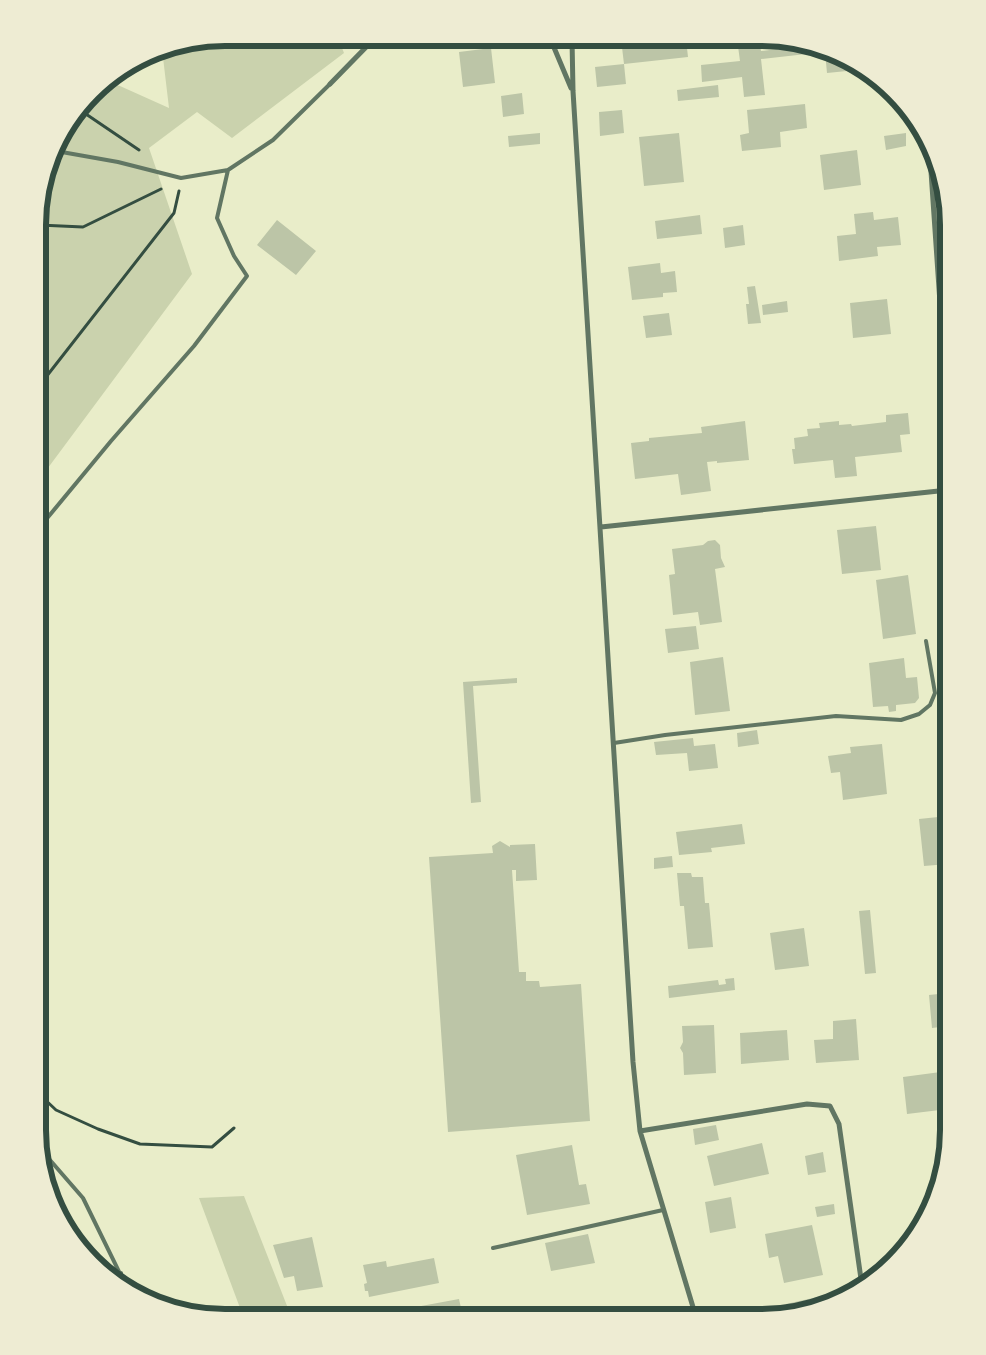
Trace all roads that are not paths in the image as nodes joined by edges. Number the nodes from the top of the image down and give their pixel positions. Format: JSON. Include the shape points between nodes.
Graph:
{"nodes":[{"id":1,"x":554,"y":46,"type":"edge"},
{"id":2,"x":572,"y":46,"type":"edge"},
{"id":3,"x":366,"y":47,"type":"edge"},
{"id":4,"x":330,"y":84,"type":"joint"},
{"id":5,"x":573,"y":91,"type":"junction"},
{"id":6,"x":62,"y":152,"type":"edge"},
{"id":7,"x":228,"y":170,"type":"junction"},
{"id":8,"x":931,"y":171,"type":"edge"},
{"id":9,"x":940,"y":303,"type":"edge"},
{"id":10,"x":940,"y":491,"type":"edge"},
{"id":11,"x":46,"y":520,"type":"edge"},
{"id":12,"x":601,"y":527,"type":"junction"},
{"id":13,"x":926,"y":642,"type":"dead end"},
{"id":14,"x":614,"y":743,"type":"junction"},
{"id":15,"x":640,"y":1131,"type":"junction"},
{"id":16,"x":49,"y":1159,"type":"edge"},
{"id":17,"x":664,"y":1210,"type":"junction"},
{"id":18,"x":493,"y":1248,"type":"dead end"},
{"id":19,"x":120,"y":1273,"type":"edge"},
{"id":20,"x":861,"y":1278,"type":"edge"},
{"id":21,"x":694,"y":1309,"type":"edge"}],
"edges":[{"from":1,"to":5,"type":"street"},
{"from":2,"to":5,"type":"street"},
{"from":3,"to":4,"type":"street"},
{"from":4,"to":7,"type":"lane","via":[[273,140]]},
{"from":5,"to":12,"type":"street"},
{"from":6,"to":7,"type":"lane","via":[[181,178]]},
{"from":7,"to":11,"type":"lane","via":[[216,218],[247,276],[194,346]]},
{"from":8,"to":9,"type":"street"},
{"from":10,"to":12,"type":"street"},
{"from":12,"to":14,"type":"street"},
{"from":13,"to":14,"type":"lane","via":[[935,693],[925,710],[901,720],[836,716]]},
{"from":14,"to":15,"type":"street"},
{"from":15,"to":17,"type":"street"},
{"from":15,"to":20,"type":"street","via":[[807,1104],[830,1106],[839,1124]]},
{"from":16,"to":19,"type":"lane","via":[[83,1198]]},
{"from":17,"to":18,"type":"lane"},
{"from":17,"to":21,"type":"street"}]}
